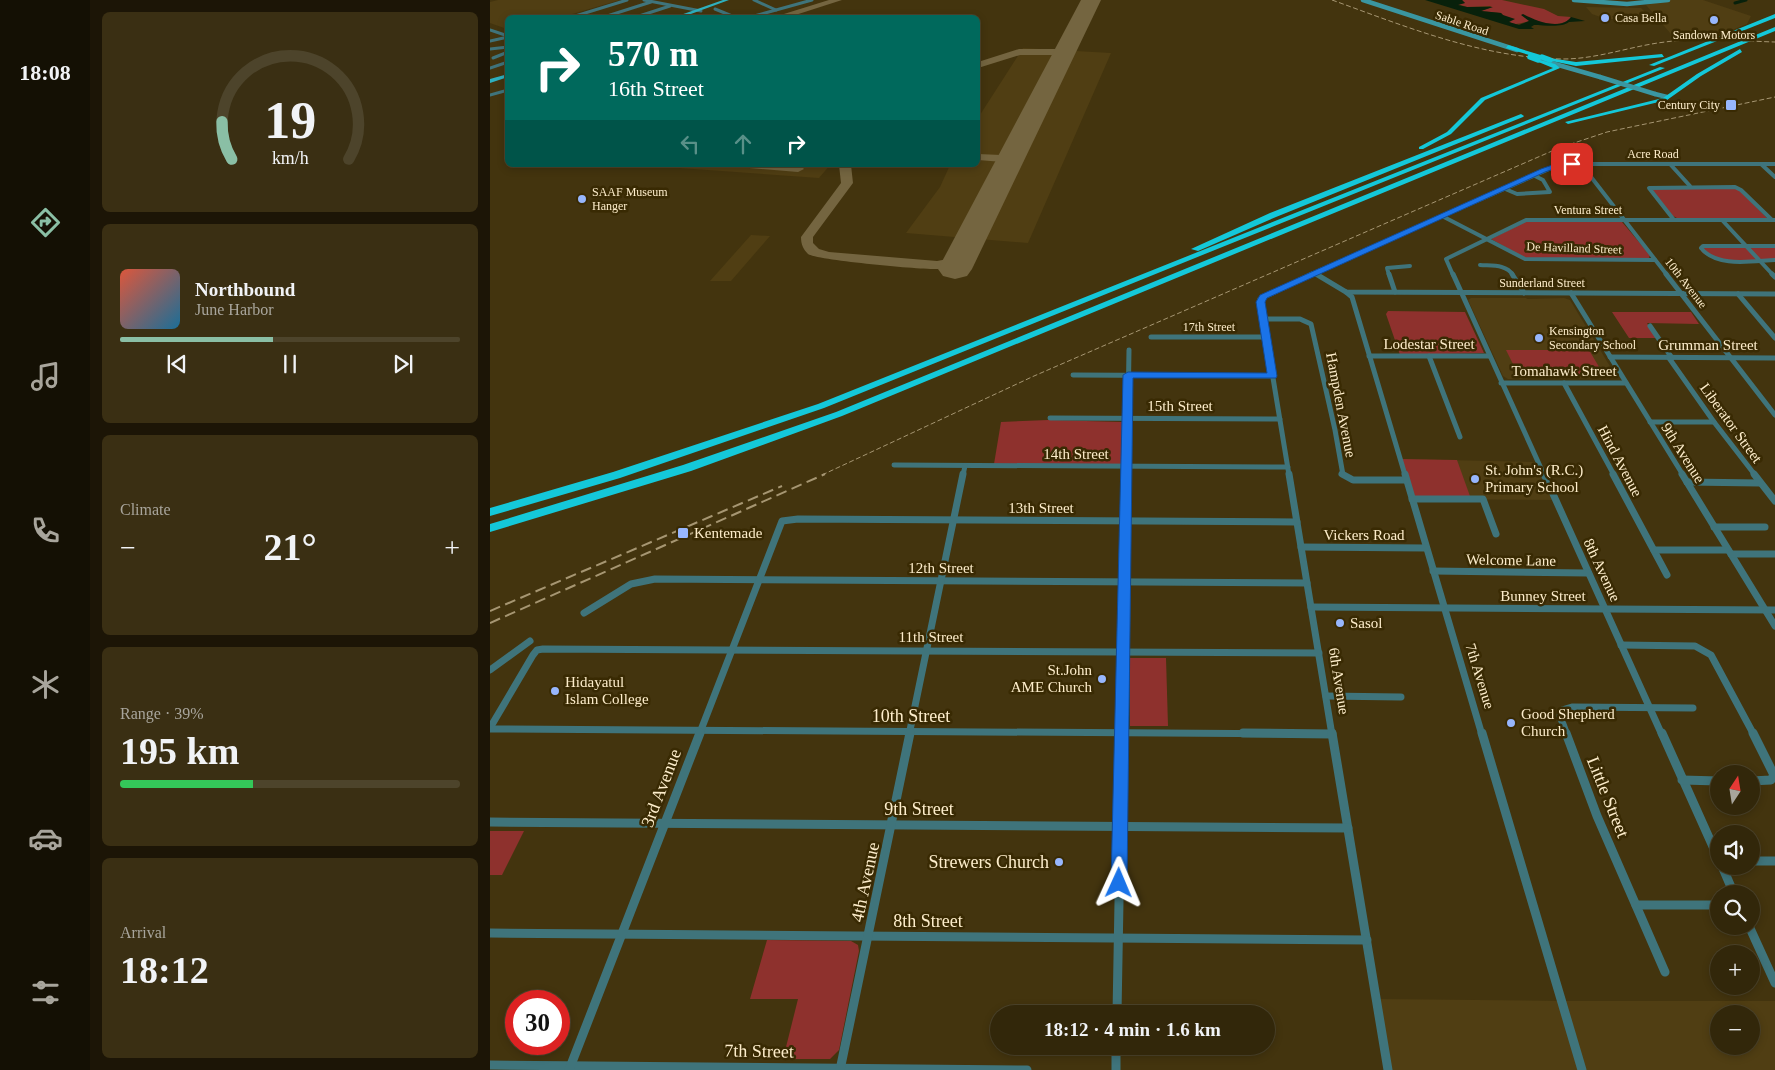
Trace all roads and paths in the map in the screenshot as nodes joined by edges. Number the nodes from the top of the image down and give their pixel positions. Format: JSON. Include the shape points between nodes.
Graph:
{"nodes":[{"id":1,"x":627,"y":0,"type":"edge"},
{"id":2,"x":644,"y":0,"type":"edge"},
{"id":3,"x":727,"y":0,"type":"edge"},
{"id":4,"x":734,"y":0,"type":"edge"},
{"id":5,"x":763,"y":0,"type":"edge"},
{"id":6,"x":812,"y":0,"type":"edge"},
{"id":7,"x":1363,"y":0,"type":"edge"},
{"id":8,"x":1369,"y":0,"type":"edge"},
{"id":9,"x":1574,"y":0,"type":"edge"},
{"id":10,"x":1592,"y":0,"type":"edge"},
{"id":11,"x":1652,"y":0,"type":"edge"},
{"id":12,"x":1668,"y":0,"type":"edge"},
{"id":13,"x":756,"y":1,"type":"edge"},
{"id":14,"x":652,"y":2,"type":"junction"},
{"id":15,"x":672,"y":5,"type":"junction"},
{"id":16,"x":716,"y":9,"type":"dead end"},
{"id":17,"x":699,"y":10,"type":"junction"},
{"id":18,"x":776,"y":10,"type":"junction"},
{"id":19,"x":1397,"y":12,"type":"junction"},
{"id":20,"x":580,"y":14,"type":"edge"},
{"id":21,"x":611,"y":15,"type":"edge"},
{"id":22,"x":642,"y":15,"type":"edge"},
{"id":23,"x":683,"y":15,"type":"edge"},
{"id":24,"x":688,"y":15,"type":"edge"},
{"id":25,"x":730,"y":15,"type":"edge"},
{"id":26,"x":758,"y":15,"type":"edge"},
{"id":27,"x":1775,"y":16,"type":"edge"},
{"id":28,"x":1775,"y":22,"type":"edge"},
{"id":29,"x":490,"y":30,"type":"edge"},
{"id":30,"x":1775,"y":30,"type":"edge"},
{"id":31,"x":1775,"y":34,"type":"edge"},
{"id":32,"x":505,"y":35,"type":"edge"},
{"id":33,"x":505,"y":37,"type":"edge"},
{"id":34,"x":490,"y":41,"type":"edge"},
{"id":35,"x":1704,"y":44,"type":"junction"},
{"id":36,"x":1498,"y":45,"type":"junction"},
{"id":37,"x":505,"y":47,"type":"edge"},
{"id":38,"x":1508,"y":47,"type":"joint"},
{"id":39,"x":490,"y":49,"type":"edge"},
{"id":40,"x":505,"y":53,"type":"edge"},
{"id":41,"x":493,"y":58,"type":"dead end"},
{"id":42,"x":1538,"y":58,"type":"junction"},
{"id":43,"x":505,"y":63,"type":"edge"},
{"id":44,"x":1601,"y":63,"type":"junction"},
{"id":45,"x":490,"y":68,"type":"edge"},
{"id":46,"x":1571,"y":68,"type":"junction"},
{"id":47,"x":505,"y":75,"type":"edge"},
{"id":48,"x":1544,"y":75,"type":"junction"},
{"id":49,"x":490,"y":80,"type":"edge"},
{"id":50,"x":505,"y":91,"type":"edge"},
{"id":51,"x":490,"y":96,"type":"edge"},
{"id":52,"x":1666,"y":98,"type":"junction"},
{"id":53,"x":1581,"y":164,"type":"junction"},
{"id":54,"x":1670,"y":164,"type":"junction"},
{"id":55,"x":1760,"y":164,"type":"junction"},
{"id":56,"x":1775,"y":164,"type":"edge"},
{"id":57,"x":1533,"y":175,"type":"junction"},
{"id":58,"x":1775,"y":177,"type":"edge"},
{"id":59,"x":1411,"y":179,"type":"junction"},
{"id":60,"x":1690,"y":186,"type":"junction"},
{"id":61,"x":1503,"y":188,"type":"junction"},
{"id":62,"x":1325,"y":194,"type":"junction"},
{"id":63,"x":1442,"y":216,"type":"junction"},
{"id":64,"x":1624,"y":220,"type":"junction"},
{"id":65,"x":1674,"y":220,"type":"junction"},
{"id":66,"x":1722,"y":220,"type":"junction"},
{"id":67,"x":1773,"y":220,"type":"edge"},
{"id":68,"x":1486,"y":239,"type":"junction"},
{"id":69,"x":1747,"y":246,"type":"junction"},
{"id":70,"x":1775,"y":246,"type":"edge"},
{"id":71,"x":1655,"y":260,"type":"junction"},
{"id":72,"x":1759,"y":260,"type":"junction"},
{"id":73,"x":1775,"y":260,"type":"edge"},
{"id":74,"x":1480,"y":265,"type":"dead end"},
{"id":75,"x":1410,"y":266,"type":"dead end"},
{"id":76,"x":1315,"y":273,"type":"junction"},
{"id":77,"x":1775,"y":277,"type":"edge"},
{"id":78,"x":1346,"y":292,"type":"junction"},
{"id":79,"x":1395,"y":292,"type":"junction"},
{"id":80,"x":1460,"y":293,"type":"junction"},
{"id":81,"x":1524,"y":293,"type":"junction"},
{"id":82,"x":1571,"y":293,"type":"junction"},
{"id":83,"x":1681,"y":294,"type":"junction"},
{"id":84,"x":1738,"y":294,"type":"junction"},
{"id":85,"x":1775,"y":294,"type":"edge"},
{"id":86,"x":1262,"y":297,"type":"joint"},
{"id":87,"x":1263,"y":319,"type":"junction"},
{"id":88,"x":1029,"y":324,"type":"junction"},
{"id":89,"x":1650,"y":326,"type":"dead end"},
{"id":90,"x":1151,"y":336,"type":"dead end"},
{"id":91,"x":1266,"y":337,"type":"junction"},
{"id":92,"x":1775,"y":338,"type":"edge"},
{"id":93,"x":1129,"y":350,"type":"dead end"},
{"id":94,"x":1369,"y":356,"type":"junction"},
{"id":95,"x":1429,"y":356,"type":"junction"},
{"id":96,"x":1489,"y":356,"type":"junction"},
{"id":97,"x":1610,"y":357,"type":"junction"},
{"id":98,"x":1671,"y":358,"type":"junction"},
{"id":99,"x":1731,"y":358,"type":"junction"},
{"id":100,"x":1775,"y":358,"type":"edge"},
{"id":101,"x":1074,"y":375,"type":"dead end"},
{"id":102,"x":1128,"y":375,"type":"junction"},
{"id":103,"x":1272,"y":376,"type":"junction"},
{"id":104,"x":1501,"y":383,"type":"junction"},
{"id":105,"x":1564,"y":383,"type":"junction"},
{"id":106,"x":1626,"y":384,"type":"junction"},
{"id":107,"x":1775,"y":415,"type":"edge"},
{"id":108,"x":1050,"y":418,"type":"dead end"},
{"id":109,"x":1127,"y":418,"type":"junction"},
{"id":110,"x":1280,"y":419,"type":"junction"},
{"id":111,"x":1650,"y":422,"type":"junction"},
{"id":112,"x":1714,"y":422,"type":"junction"},
{"id":113,"x":1460,"y":437,"type":"dead end"},
{"id":114,"x":894,"y":466,"type":"dead end"},
{"id":115,"x":965,"y":466,"type":"junction"},
{"id":116,"x":1127,"y":466,"type":"junction"},
{"id":117,"x":1288,"y":467,"type":"junction"},
{"id":118,"x":1406,"y":480,"type":"junction"},
{"id":119,"x":1687,"y":482,"type":"junction"},
{"id":120,"x":1760,"y":483,"type":"junction"},
{"id":121,"x":1412,"y":499,"type":"junction"},
{"id":122,"x":1775,"y":501,"type":"edge"},
{"id":123,"x":490,"y":512,"type":"edge"},
{"id":124,"x":785,"y":519,"type":"joint"},
{"id":125,"x":954,"y":520,"type":"junction"},
{"id":126,"x":1125,"y":521,"type":"junction"},
{"id":127,"x":1297,"y":522,"type":"junction"},
{"id":128,"x":1714,"y":527,"type":"junction"},
{"id":129,"x":1765,"y":527,"type":"dead end"},
{"id":130,"x":490,"y":528,"type":"edge"},
{"id":131,"x":1496,"y":534,"type":"dead end"},
{"id":132,"x":1301,"y":547,"type":"junction"},
{"id":133,"x":1426,"y":548,"type":"junction"},
{"id":134,"x":1654,"y":550,"type":"junction"},
{"id":135,"x":1730,"y":552,"type":"junction"},
{"id":136,"x":1775,"y":554,"type":"edge"},
{"id":137,"x":1433,"y":571,"type":"junction"},
{"id":138,"x":1588,"y":573,"type":"junction"},
{"id":139,"x":1667,"y":575,"type":"dead end"},
{"id":140,"x":759,"y":580,"type":"junction"},
{"id":141,"x":941,"y":581,"type":"junction"},
{"id":142,"x":1124,"y":582,"type":"junction"},
{"id":143,"x":1307,"y":583,"type":"junction"},
{"id":144,"x":1311,"y":607,"type":"junction"},
{"id":145,"x":1444,"y":608,"type":"junction"},
{"id":146,"x":1604,"y":609,"type":"junction"},
{"id":147,"x":1765,"y":610,"type":"junction"},
{"id":148,"x":1775,"y":610,"type":"edge"},
{"id":149,"x":584,"y":612,"type":"dead end"},
{"id":150,"x":1775,"y":626,"type":"edge"},
{"id":151,"x":530,"y":641,"type":"dead end"},
{"id":152,"x":1620,"y":644,"type":"junction"},
{"id":153,"x":732,"y":649,"type":"junction"},
{"id":154,"x":927,"y":650,"type":"junction"},
{"id":155,"x":1123,"y":652,"type":"junction"},
{"id":156,"x":1319,"y":653,"type":"junction"},
{"id":157,"x":490,"y":670,"type":"edge"},
{"id":158,"x":1326,"y":696,"type":"junction"},
{"id":159,"x":1401,"y":697,"type":"dead end"},
{"id":160,"x":1649,"y":708,"type":"junction"},
{"id":161,"x":1693,"y":708,"type":"dead end"},
{"id":162,"x":490,"y":729,"type":"edge"},
{"id":163,"x":700,"y":730,"type":"junction"},
{"id":164,"x":911,"y":731,"type":"junction"},
{"id":165,"x":1121,"y":733,"type":"junction"},
{"id":166,"x":1332,"y":734,"type":"junction"},
{"id":167,"x":1682,"y":780,"type":"junction"},
{"id":168,"x":1710,"y":780,"type":"edge"},
{"id":169,"x":1760,"y":781,"type":"edge"},
{"id":170,"x":490,"y":822,"type":"edge"},
{"id":171,"x":664,"y":824,"type":"junction"},
{"id":172,"x":892,"y":825,"type":"junction"},
{"id":173,"x":1120,"y":827,"type":"junction"},
{"id":174,"x":1348,"y":828,"type":"junction"},
{"id":175,"x":1710,"y":841,"type":"edge"},
{"id":176,"x":1760,"y":861,"type":"edge"},
{"id":177,"x":1775,"y":861,"type":"edge"},
{"id":178,"x":1636,"y":905,"type":"junction"},
{"id":179,"x":1710,"y":905,"type":"edge"},
{"id":180,"x":490,"y":933,"type":"edge"},
{"id":181,"x":621,"y":934,"type":"junction"},
{"id":182,"x":1753,"y":935,"type":"edge"},
{"id":183,"x":868,"y":936,"type":"junction"},
{"id":184,"x":1118,"y":938,"type":"junction"},
{"id":185,"x":1367,"y":940,"type":"junction"},
{"id":186,"x":1665,"y":972,"type":"dead end"},
{"id":187,"x":1775,"y":983,"type":"edge"},
{"id":188,"x":1116,"y":1005,"type":"edge"},
{"id":189,"x":1116,"y":1055,"type":"edge"},
{"id":190,"x":490,"y":1064,"type":"edge"},
{"id":191,"x":569,"y":1068,"type":"edge"},
{"id":192,"x":841,"y":1069,"type":"edge"},
{"id":193,"x":1027,"y":1070,"type":"edge"},
{"id":194,"x":1116,"y":1070,"type":"edge"},
{"id":195,"x":1388,"y":1070,"type":"edge"},
{"id":196,"x":1582,"y":1070,"type":"edge"}],
"edges":[{"from":1,"to":20,"type":"street"},
{"from":2,"to":14,"type":"street"},
{"from":3,"to":17,"type":"main road"},
{"from":4,"to":17,"type":"main road"},
{"from":5,"to":13,"type":"street"},
{"from":6,"to":18,"type":"street"},
{"from":7,"to":19,"type":"main road","name":"Sable Road"},
{"from":8,"to":19,"type":"main road"},
{"from":9,"to":12,"type":"main road","via":[[1627,4]]},
{"from":10,"to":11,"type":"main road"},
{"from":13,"to":18,"type":"street"},
{"from":14,"to":15,"type":"street"},
{"from":14,"to":21,"type":"street"},
{"from":15,"to":17,"type":"street"},
{"from":15,"to":22,"type":"street"},
{"from":16,"to":25,"type":"street"},
{"from":17,"to":23,"type":"main road"},
{"from":17,"to":24,"type":"main road"},
{"from":18,"to":26,"type":"street"},
{"from":19,"to":36,"type":"main road","name":"Sable Road"},
{"from":27,"to":35,"type":"highway"},
{"from":28,"to":88,"type":"highway"},
{"from":29,"to":32,"type":"street"},
{"from":30,"to":59,"type":"highway"},
{"from":31,"to":52,"type":"highway","via":[[1728,57]]},
{"from":33,"to":34,"type":"street"},
{"from":35,"to":44,"type":"highway","via":[[1656,58]]},
{"from":35,"to":62,"type":"highway"},
{"from":36,"to":38,"type":"main road","name":"Sable Road"},
{"from":36,"to":42,"type":"main road","name":"Sable Road"},
{"from":37,"to":39,"type":"street"},
{"from":38,"to":42,"type":"highway"},
{"from":40,"to":41,"type":"street"},
{"from":42,"to":44,"type":"highway","via":[[1571,64]]},
{"from":42,"to":46,"type":"main road","name":"Sable Road"},
{"from":42,"to":48,"type":"highway","via":[[1557,68]]},
{"from":43,"to":45,"type":"street"},
{"from":44,"to":46,"type":"highway"},
{"from":46,"to":48,"type":"highway"},
{"from":46,"to":52,"type":"main road","name":"Sable Road","bridge":true},
{"from":47,"to":49,"type":"main road"},
{"from":48,"to":62,"type":"highway","via":[[1499,91],[1483,100],[1441,138]]},
{"from":50,"to":51,"type":"street"},
{"from":52,"to":59,"type":"highway","via":[[1577,119]]},
{"from":53,"to":54,"type":"street","name":"Acre Road"},
{"from":53,"to":57,"type":"street","name":"Acre Road","via":[[1558,165]]},
{"from":53,"to":64,"type":"street","name":"10th Avenue"},
{"from":54,"to":55,"type":"street","name":"Acre Road"},
{"from":54,"to":60,"type":"street"},
{"from":55,"to":56,"type":"street","name":"Acre Road"},
{"from":55,"to":58,"type":"street"},
{"from":57,"to":61,"type":"street","name":"Acre Road"},
{"from":57,"to":61,"type":"street","via":[[1543,180],[1550,192],[1517,194]]},
{"from":59,"to":130,"type":"highway","via":[[839,414],[686,468]]},
{"from":60,"to":65,"type":"street","via":[[1649,188]]},
{"from":60,"to":67,"type":"street","via":[[1737,188]]},
{"from":61,"to":63,"type":"street","name":"Acre Road"},
{"from":62,"to":88,"type":"highway"},
{"from":63,"to":68,"type":"street","name":"De Havilland Street"},
{"from":63,"to":76,"type":"street","name":"Acre Road"},
{"from":64,"to":65,"type":"street","name":"Ventura Street"},
{"from":64,"to":68,"type":"street","name":"Ventura Street","via":[[1526,220]]},
{"from":64,"to":71,"type":"street","name":"10th Avenue"},
{"from":65,"to":66,"type":"street","name":"Ventura Street"},
{"from":66,"to":67,"type":"street","name":"Ventura Street"},
{"from":66,"to":69,"type":"street"},
{"from":68,"to":71,"type":"street","name":"De Havilland Street","via":[[1529,259]]},
{"from":68,"to":80,"type":"street","name":"Ventura Street","via":[[1446,259]]},
{"from":69,"to":70,"type":"street"},
{"from":69,"to":72,"type":"street"},
{"from":69,"to":72,"type":"street","via":[[1700,248],[1714,260]]},
{"from":71,"to":83,"type":"street","name":"10th Avenue"},
{"from":72,"to":73,"type":"street"},
{"from":72,"to":77,"type":"street"},
{"from":74,"to":81,"type":"street","via":[[1510,269]]},
{"from":75,"to":79,"type":"street","via":[[1387,268]]},
{"from":76,"to":78,"type":"street"},
{"from":76,"to":86,"type":"street","name":"Acre Road"},
{"from":78,"to":79,"type":"street","name":"Sunderland Street"},
{"from":78,"to":94,"type":"street","name":"7th Avenue","via":[[1352,297]]},
{"from":79,"to":80,"type":"street","name":"Sunderland Street"},
{"from":80,"to":81,"type":"street","name":"Sunderland Street"},
{"from":80,"to":96,"type":"street","name":"8th Avenue"},
{"from":81,"to":82,"type":"street","name":"Sunderland Street"},
{"from":82,"to":83,"type":"street","name":"Sunderland Street"},
{"from":82,"to":97,"type":"street","name":"9th Avenue"},
{"from":83,"to":84,"type":"street","name":"Sunderland Street"},
{"from":83,"to":99,"type":"street","name":"10th Avenue"},
{"from":84,"to":85,"type":"street","name":"Sunderland Street"},
{"from":84,"to":92,"type":"street"},
{"from":86,"to":87,"type":"street","name":"6th Avenue"},
{"from":87,"to":91,"type":"street","name":"6th Avenue"},
{"from":87,"to":118,"type":"street","name":"Hampden Avenue","via":[[1300,319],[1311,324],[1342,476],[1353,480]]},
{"from":88,"to":123,"type":"highway","via":[[741,435]]},
{"from":89,"to":98,"type":"street","name":"Liberator Street"},
{"from":90,"to":91,"type":"street","name":"17th Street"},
{"from":91,"to":103,"type":"street","name":"6th Avenue"},
{"from":93,"to":102,"type":"street"},
{"from":94,"to":95,"type":"street","name":"Lodestar Street"},
{"from":94,"to":118,"type":"street","name":"7th Avenue"},
{"from":95,"to":96,"type":"street","name":"Lodestar Street"},
{"from":95,"to":113,"type":"street"},
{"from":96,"to":104,"type":"street","name":"8th Avenue"},
{"from":97,"to":98,"type":"street","name":"Grumman Street"},
{"from":97,"to":106,"type":"street","name":"9th Avenue"},
{"from":98,"to":99,"type":"street","name":"Grumman Street"},
{"from":98,"to":112,"type":"street","name":"Liberator Street"},
{"from":99,"to":100,"type":"street","name":"Grumman Street"},
{"from":99,"to":107,"type":"street","name":"10th Avenue"},
{"from":101,"to":102,"type":"street"},
{"from":102,"to":103,"type":"street"},
{"from":102,"to":109,"type":"street"},
{"from":103,"to":110,"type":"street","name":"6th Avenue"},
{"from":104,"to":105,"type":"street","name":"Tomahawk Street"},
{"from":104,"to":138,"type":"street","name":"8th Avenue"},
{"from":105,"to":106,"type":"street","name":"Tomahawk Street"},
{"from":105,"to":134,"type":"street","name":"Hind Avenue"},
{"from":106,"to":111,"type":"street","name":"9th Avenue"},
{"from":108,"to":109,"type":"street","name":"15th Street"},
{"from":109,"to":110,"type":"street","name":"15th Street"},
{"from":109,"to":116,"type":"street"},
{"from":110,"to":117,"type":"street","name":"6th Avenue"},
{"from":111,"to":112,"type":"street"},
{"from":111,"to":119,"type":"street","name":"9th Avenue"},
{"from":112,"to":120,"type":"street","name":"Liberator Street"},
{"from":114,"to":115,"type":"street","name":"14th Street"},
{"from":115,"to":116,"type":"street","name":"14th Street"},
{"from":115,"to":125,"type":"street","name":"4th Avenue"},
{"from":116,"to":117,"type":"street","name":"14th Street"},
{"from":116,"to":126,"type":"street"},
{"from":117,"to":127,"type":"street","name":"6th Avenue"},
{"from":118,"to":121,"type":"street","name":"7th Avenue"},
{"from":119,"to":120,"type":"street"},
{"from":119,"to":128,"type":"street","name":"9th Avenue"},
{"from":120,"to":122,"type":"street","name":"Liberator Street"},
{"from":121,"to":131,"type":"street","via":[[1483,499]]},
{"from":121,"to":133,"type":"street","name":"7th Avenue"},
{"from":124,"to":125,"type":"street","name":"13th Street"},
{"from":124,"to":140,"type":"street","name":"3rd Avenue"},
{"from":125,"to":126,"type":"street","name":"13th Street"},
{"from":125,"to":141,"type":"street","name":"4th Avenue"},
{"from":126,"to":127,"type":"street","name":"13th Street"},
{"from":126,"to":142,"type":"street"},
{"from":127,"to":132,"type":"street","name":"6th Avenue"},
{"from":128,"to":129,"type":"street"},
{"from":128,"to":135,"type":"street","name":"9th Avenue"},
{"from":132,"to":133,"type":"street","name":"Vickers Road"},
{"from":132,"to":143,"type":"street","name":"6th Avenue"},
{"from":133,"to":137,"type":"street","name":"7th Avenue"},
{"from":134,"to":135,"type":"street"},
{"from":134,"to":139,"type":"street","name":"Hind Avenue"},
{"from":135,"to":136,"type":"street"},
{"from":135,"to":147,"type":"street","name":"9th Avenue"},
{"from":137,"to":138,"type":"street","name":"Welcome Lane"},
{"from":137,"to":145,"type":"street","name":"7th Avenue"},
{"from":138,"to":146,"type":"street","name":"8th Avenue"},
{"from":140,"to":141,"type":"street","name":"12th Street"},
{"from":140,"to":149,"type":"street","name":"12th Street","via":[[643,580]]},
{"from":140,"to":153,"type":"street","name":"3rd Avenue"},
{"from":141,"to":142,"type":"street","name":"12th Street"},
{"from":141,"to":154,"type":"street","name":"4th Avenue"},
{"from":142,"to":143,"type":"street","name":"12th Street"},
{"from":142,"to":155,"type":"street"},
{"from":143,"to":144,"type":"street","name":"6th Avenue"},
{"from":144,"to":145,"type":"street","name":"Bunney Street"},
{"from":144,"to":156,"type":"street","name":"6th Avenue"},
{"from":145,"to":146,"type":"street","name":"Bunney Street"},
{"from":145,"to":196,"type":"street","name":"7th Avenue"},
{"from":146,"to":147,"type":"street","name":"Bunney Street"},
{"from":146,"to":152,"type":"street","name":"8th Avenue"},
{"from":147,"to":148,"type":"street","name":"Bunney Street"},
{"from":147,"to":150,"type":"street","name":"9th Avenue"},
{"from":151,"to":157,"type":"street"},
{"from":152,"to":160,"type":"street","name":"8th Avenue"},
{"from":152,"to":169,"type":"street","via":[[1691,645],[1708,652],[1773,771],[1771,780]]},
{"from":153,"to":154,"type":"street","name":"11th Street"},
{"from":153,"to":162,"type":"street","name":"11th Street","via":[[537,650]]},
{"from":153,"to":163,"type":"street","name":"3rd Avenue"},
{"from":154,"to":155,"type":"street","name":"11th Street"},
{"from":154,"to":164,"type":"street","name":"4th Avenue"},
{"from":155,"to":156,"type":"street","name":"11th Street"},
{"from":155,"to":165,"type":"street"},
{"from":156,"to":158,"type":"street","name":"6th Avenue"},
{"from":158,"to":159,"type":"street"},
{"from":158,"to":166,"type":"street","name":"6th Avenue"},
{"from":160,"to":161,"type":"street","name":"Little Street"},
{"from":160,"to":167,"type":"street","name":"8th Avenue"},
{"from":160,"to":178,"type":"street","name":"Little Street","via":[[1572,707],[1562,710],[1560,716],[1596,816]]},
{"from":162,"to":163,"type":"street","name":"10th Street"},
{"from":163,"to":164,"type":"street","name":"10th Street"},
{"from":163,"to":171,"type":"street","name":"3rd Avenue"},
{"from":164,"to":165,"type":"street","name":"10th Street"},
{"from":164,"to":172,"type":"street","name":"4th Avenue"},
{"from":165,"to":166,"type":"street","name":"10th Street"},
{"from":165,"to":173,"type":"street"},
{"from":166,"to":174,"type":"street","name":"6th Avenue"},
{"from":167,"to":168,"type":"street"},
{"from":167,"to":175,"type":"street","name":"8th Avenue"},
{"from":170,"to":171,"type":"street","name":"9th Street"},
{"from":171,"to":172,"type":"street","name":"9th Street"},
{"from":171,"to":181,"type":"street","name":"3rd Avenue"},
{"from":172,"to":173,"type":"street","name":"9th Street"},
{"from":172,"to":183,"type":"street","name":"4th Avenue"},
{"from":173,"to":174,"type":"street","name":"9th Street"},
{"from":173,"to":184,"type":"street"},
{"from":174,"to":185,"type":"street","name":"6th Avenue"},
{"from":176,"to":177,"type":"street"},
{"from":178,"to":179,"type":"street"},
{"from":178,"to":186,"type":"street","name":"Little Street"},
{"from":180,"to":181,"type":"street","name":"8th Street"},
{"from":181,"to":183,"type":"street","name":"8th Street"},
{"from":181,"to":191,"type":"street","name":"3rd Avenue"},
{"from":182,"to":187,"type":"street"},
{"from":183,"to":184,"type":"street","name":"8th Street"},
{"from":183,"to":192,"type":"street","name":"4th Avenue"},
{"from":184,"to":185,"type":"street","name":"8th Street"},
{"from":184,"to":188,"type":"street"},
{"from":185,"to":195,"type":"street","name":"6th Avenue"},
{"from":189,"to":194,"type":"street"},
{"from":190,"to":191,"type":"street","name":"7th Street"},
{"from":191,"to":192,"type":"street","name":"7th Street"},
{"from":192,"to":193,"type":"street","name":"7th Street"}]}
